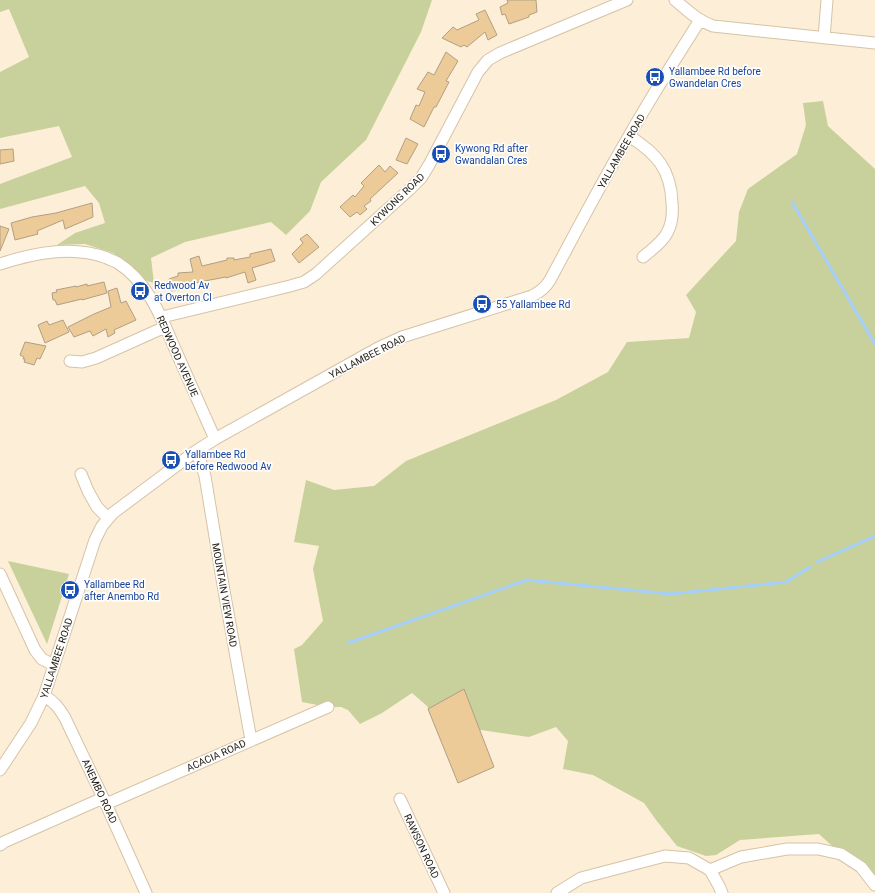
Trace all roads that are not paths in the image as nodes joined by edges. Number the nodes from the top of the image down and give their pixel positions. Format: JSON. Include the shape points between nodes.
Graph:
{"nodes":[{"id":1,"x":627,"y":0,"type":"edge"},
{"id":2,"x":675,"y":0,"type":"edge"},
{"id":3,"x":827,"y":0,"type":"edge"},
{"id":4,"x":700,"y":20,"type":"junction"},
{"id":5,"x":824,"y":38,"type":"junction"},
{"id":6,"x":875,"y":42,"type":"edge"},
{"id":7,"x":629,"y":136,"type":"junction"},
{"id":8,"x":643,"y":257,"type":"dead end"},
{"id":9,"x":0,"y":264,"type":"edge"},
{"id":10,"x":163,"y":322,"type":"junction"},
{"id":11,"x":70,"y":361,"type":"dead end"},
{"id":12,"x":215,"y":439,"type":"junction"},
{"id":13,"x":196,"y":452,"type":"junction"},
{"id":14,"x":81,"y":474,"type":"dead end"},
{"id":15,"x":108,"y":518,"type":"junction"},
{"id":16,"x":0,"y":574,"type":"edge"},
{"id":17,"x":54,"y":665,"type":"junction"},
{"id":18,"x":44,"y":696,"type":"junction"},
{"id":19,"x":328,"y":708,"type":"dead end"},
{"id":20,"x":251,"y":740,"type":"junction"},
{"id":21,"x":0,"y":770,"type":"edge"},
{"id":22,"x":400,"y":799,"type":"dead end"},
{"id":23,"x":105,"y":801,"type":"junction"},
{"id":24,"x":0,"y":845,"type":"edge"},
{"id":25,"x":710,"y":870,"type":"junction"},
{"id":26,"x":875,"y":885,"type":"edge"},
{"id":27,"x":146,"y":893,"type":"edge"},
{"id":28,"x":444,"y":893,"type":"edge"},
{"id":29,"x":557,"y":893,"type":"edge"},
{"id":30,"x":722,"y":893,"type":"edge"}],
"edges":[{"from":1,"to":10,"type":"street","name":"KYWONG ROAD","via":[[488,60],[478,72],[421,178],[316,274],[304,282]]},
{"from":2,"to":4,"type":"street"},
{"from":3,"to":5,"type":"street"},
{"from":4,"to":5,"type":"street","via":[[723,28]]},
{"from":4,"to":7,"type":"street","name":"YALLAMBEE ROAD"},
{"from":5,"to":6,"type":"street"},
{"from":7,"to":8,"type":"street","via":[[657,159],[664,169],[672,192],[671,224],[667,234]]},
{"from":7,"to":12,"type":"street","name":"YALLAMBEE ROAD","via":[[547,286],[538,294],[390,342]]},
{"from":9,"to":10,"type":"street","name":"REDWOOD AVENUE","via":[[58,252],[77,252],[117,262],[147,293]]},
{"from":10,"to":11,"type":"street","name":"KYWONG ROAD","via":[[92,359],[82,362]]},
{"from":10,"to":12,"type":"street","name":"REDWOOD AVENUE"},
{"from":12,"to":13,"type":"street","name":"YALLAMBEE ROAD"},
{"from":13,"to":15,"type":"street","name":"YALLAMBEE ROAD"},
{"from":13,"to":20,"type":"street","name":"MOUNTAIN VIEW ROAD","via":[[205,476]]},
{"from":14,"to":15,"type":"street","via":[[97,507]]},
{"from":15,"to":17,"type":"street","name":"YALLAMBEE ROAD","via":[[95,540]]},
{"from":16,"to":17,"type":"street","via":[[35,650],[42,659]]},
{"from":17,"to":18,"type":"street","name":"YALLAMBEE ROAD"},
{"from":18,"to":21,"type":"street","name":"YALLAMBEE ROAD","via":[[31,724]]},
{"from":18,"to":23,"type":"street","name":"ANEMBO ROAD","via":[[61,710]]},
{"from":19,"to":20,"type":"street","name":"ACACIA ROAD"},
{"from":20,"to":23,"type":"street","name":"ACACIA ROAD"},
{"from":22,"to":28,"type":"street","name":"RAWSON ROAD"},
{"from":23,"to":24,"type":"street","name":"ACACIA ROAD"},
{"from":23,"to":27,"type":"street","name":"ANEMBO ROAD"},
{"from":25,"to":26,"type":"street","via":[[741,856],[787,849],[818,849],[841,854],[862,867]]},
{"from":25,"to":29,"type":"street","via":[[689,858],[664,856],[581,878]]},
{"from":25,"to":30,"type":"street"}]}
